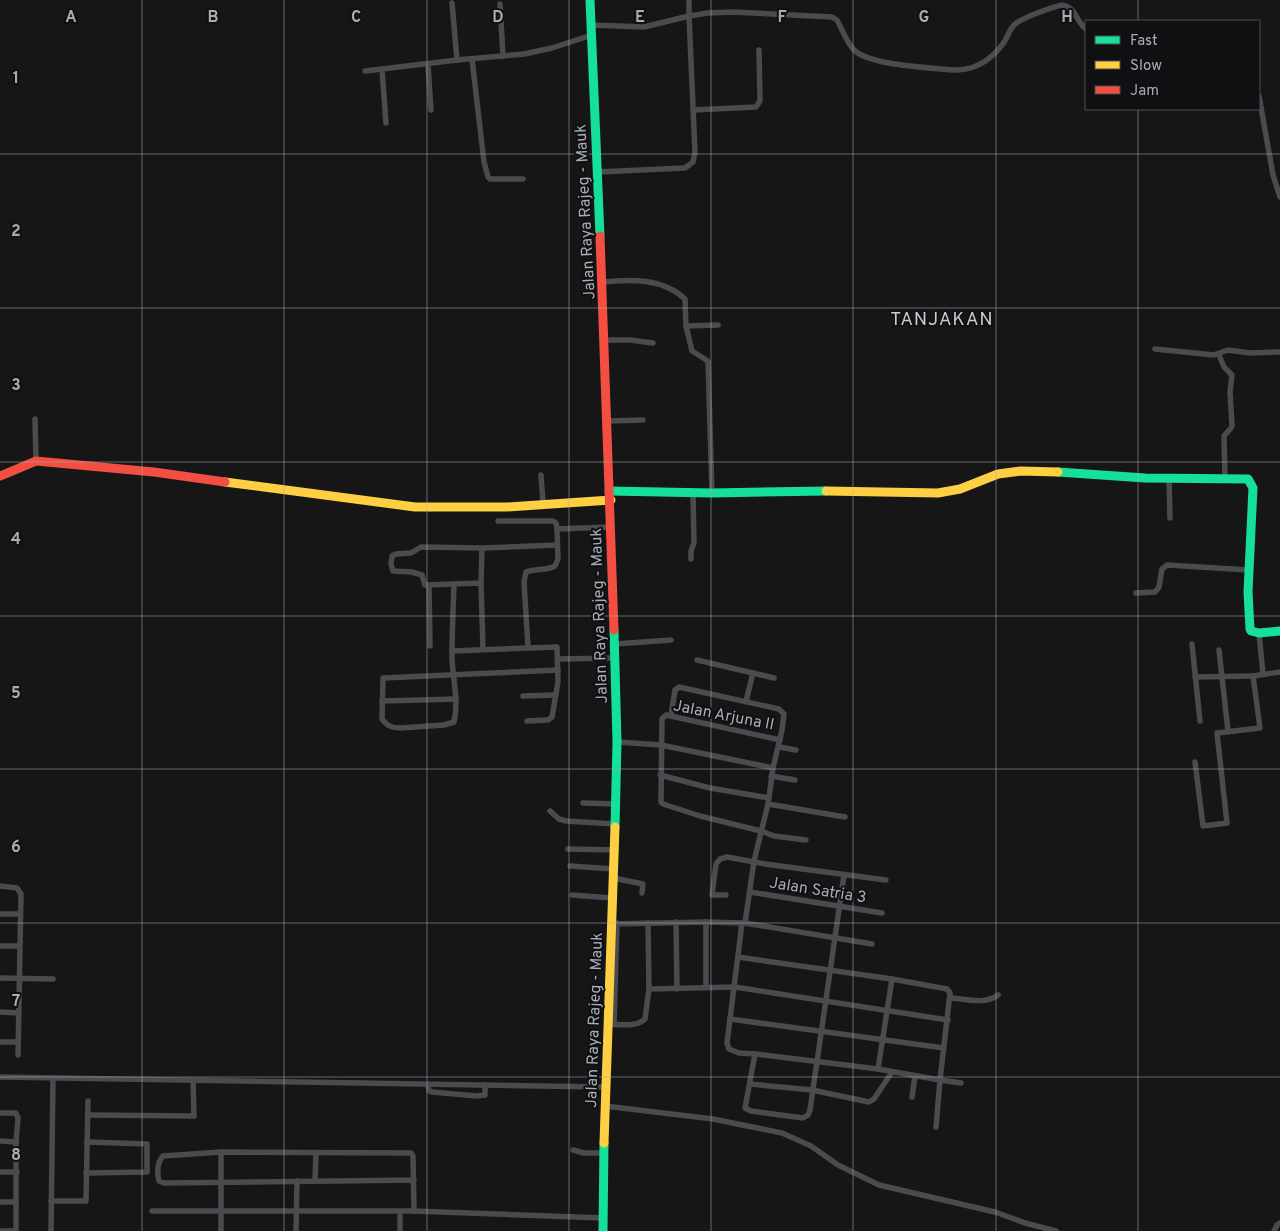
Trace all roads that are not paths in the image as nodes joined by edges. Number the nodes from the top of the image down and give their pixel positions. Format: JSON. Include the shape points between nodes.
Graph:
{"nodes":[{"id":1,"x":590,"y":0,"type":"edge"},
{"id":2,"x":688,"y":0,"type":"edge"},
{"id":3,"x":452,"y":3,"type":"dead end"},
{"id":4,"x":500,"y":4,"type":"dead end"},
{"id":5,"x":689,"y":16,"type":"junction"},
{"id":6,"x":1085,"y":28,"type":"edge"},
{"id":7,"x":591,"y":30,"type":"junction"},
{"id":8,"x":759,"y":50,"type":"dead end"},
{"id":9,"x":503,"y":56,"type":"junction"},
{"id":10,"x":472,"y":59,"type":"junction"},
{"id":11,"x":457,"y":60,"type":"junction"},
{"id":12,"x":428,"y":65,"type":"junction"},
{"id":13,"x":382,"y":69,"type":"junction"},
{"id":14,"x":365,"y":71,"type":"dead end"},
{"id":15,"x":1260,"y":102,"type":"edge"},
{"id":16,"x":431,"y":110,"type":"dead end"},
{"id":17,"x":693,"y":110,"type":"junction"},
{"id":18,"x":386,"y":122,"type":"dead end"},
{"id":19,"x":597,"y":172,"type":"junction"},
{"id":20,"x":523,"y":179,"type":"dead end"},
{"id":21,"x":1280,"y":197,"type":"edge"},
{"id":22,"x":603,"y":282,"type":"junction"},
{"id":23,"x":718,"y":325,"type":"dead end"},
{"id":24,"x":686,"y":326,"type":"junction"},
{"id":25,"x":605,"y":340,"type":"junction"},
{"id":26,"x":653,"y":343,"type":"dead end"},
{"id":27,"x":1154,"y":349,"type":"dead end"},
{"id":28,"x":1280,"y":352,"type":"edge"},
{"id":29,"x":1219,"y":354,"type":"junction"},
{"id":30,"x":35,"y":419,"type":"dead end"},
{"id":31,"x":643,"y":420,"type":"dead end"},
{"id":32,"x":608,"y":421,"type":"junction"},
{"id":33,"x":36,"y":461,"type":"junction"},
{"id":34,"x":541,"y":475,"type":"dead end"},
{"id":35,"x":0,"y":476,"type":"edge"},
{"id":36,"x":1225,"y":478,"type":"junction"},
{"id":37,"x":1169,"y":479,"type":"junction"},
{"id":38,"x":693,"y":493,"type":"junction"},
{"id":39,"x":712,"y":493,"type":"junction"},
{"id":40,"x":610,"y":496,"type":"junction"},
{"id":41,"x":543,"y":504,"type":"junction"},
{"id":42,"x":1170,"y":518,"type":"dead end"},
{"id":43,"x":498,"y":521,"type":"dead end"},
{"id":44,"x":610,"y":527,"type":"junction"},
{"id":45,"x":556,"y":529,"type":"junction"},
{"id":46,"x":557,"y":545,"type":"junction"},
{"id":47,"x":482,"y":548,"type":"junction"},
{"id":48,"x":690,"y":559,"type":"dead end"},
{"id":49,"x":1249,"y":570,"type":"junction"},
{"id":50,"x":481,"y":583,"type":"junction"},
{"id":51,"x":454,"y":584,"type":"junction"},
{"id":52,"x":428,"y":585,"type":"junction"},
{"id":53,"x":1136,"y":593,"type":"dead end"},
{"id":54,"x":1280,"y":631,"type":"edge"},
{"id":55,"x":1259,"y":634,"type":"junction"},
{"id":56,"x":671,"y":640,"type":"dead end"},
{"id":57,"x":615,"y":644,"type":"junction"},
{"id":58,"x":1192,"y":644,"type":"dead end"},
{"id":59,"x":430,"y":646,"type":"dead end"},
{"id":60,"x":528,"y":647,"type":"junction"},
{"id":61,"x":483,"y":649,"type":"junction"},
{"id":62,"x":1218,"y":650,"type":"dead end"},
{"id":63,"x":452,"y":651,"type":"junction"},
{"id":64,"x":616,"y":658,"type":"junction"},
{"id":65,"x":558,"y":659,"type":"junction"},
{"id":66,"x":697,"y":660,"type":"dead end"},
{"id":67,"x":558,"y":670,"type":"junction"},
{"id":68,"x":1280,"y":672,"type":"edge"},
{"id":69,"x":752,"y":673,"type":"junction"},
{"id":70,"x":1263,"y":674,"type":"junction"},
{"id":71,"x":453,"y":676,"type":"junction"},
{"id":72,"x":1222,"y":676,"type":"junction"},
{"id":73,"x":1254,"y":676,"type":"junction"},
{"id":74,"x":1195,"y":677,"type":"junction"},
{"id":75,"x":774,"y":678,"type":"dead end"},
{"id":76,"x":556,"y":695,"type":"junction"},
{"id":77,"x":523,"y":696,"type":"dead end"},
{"id":78,"x":456,"y":699,"type":"junction"},
{"id":79,"x":382,"y":701,"type":"junction"},
{"id":80,"x":746,"y":702,"type":"junction"},
{"id":81,"x":671,"y":715,"type":"junction"},
{"id":82,"x":527,"y":721,"type":"dead end"},
{"id":83,"x":1200,"y":721,"type":"dead end"},
{"id":84,"x":1228,"y":731,"type":"junction"},
{"id":85,"x":780,"y":740,"type":"junction"},
{"id":86,"x":617,"y":742,"type":"junction"},
{"id":87,"x":661,"y":744,"type":"junction"},
{"id":88,"x":778,"y":747,"type":"junction"},
{"id":89,"x":796,"y":750,"type":"dead end"},
{"id":90,"x":1195,"y":762,"type":"dead end"},
{"id":91,"x":773,"y":768,"type":"junction"},
{"id":92,"x":660,"y":775,"type":"junction"},
{"id":93,"x":772,"y":776,"type":"junction"},
{"id":94,"x":795,"y":780,"type":"dead end"},
{"id":95,"x":768,"y":801,"type":"junction"},
{"id":96,"x":583,"y":802,"type":"dead end"},
{"id":97,"x":616,"y":804,"type":"junction"},
{"id":98,"x":550,"y":812,"type":"dead end"},
{"id":99,"x":845,"y":816,"type":"dead end"},
{"id":100,"x":615,"y":824,"type":"junction"},
{"id":101,"x":761,"y":830,"type":"junction"},
{"id":102,"x":806,"y":840,"type":"dead end"},
{"id":103,"x":568,"y":849,"type":"dead end"},
{"id":104,"x":615,"y":850,"type":"junction"},
{"id":105,"x":754,"y":861,"type":"junction"},
{"id":106,"x":570,"y":866,"type":"dead end"},
{"id":107,"x":614,"y":874,"type":"junction"},
{"id":108,"x":844,"y":875,"type":"junction"},
{"id":109,"x":886,"y":880,"type":"dead end"},
{"id":110,"x":0,"y":886,"type":"edge"},
{"id":111,"x":750,"y":892,"type":"junction"},
{"id":112,"x":642,"y":894,"type":"dead end"},
{"id":113,"x":572,"y":895,"type":"dead end"},
{"id":114,"x":726,"y":895,"type":"dead end"},
{"id":115,"x":612,"y":898,"type":"junction"},
{"id":116,"x":840,"y":906,"type":"junction"},
{"id":117,"x":882,"y":912,"type":"dead end"},
{"id":118,"x":0,"y":914,"type":"edge"},
{"id":119,"x":19,"y":914,"type":"junction"},
{"id":120,"x":676,"y":922,"type":"junction"},
{"id":121,"x":706,"y":922,"type":"junction"},
{"id":122,"x":614,"y":923,"type":"junction"},
{"id":123,"x":648,"y":923,"type":"junction"},
{"id":124,"x":744,"y":923,"type":"junction"},
{"id":125,"x":835,"y":938,"type":"junction"},
{"id":126,"x":872,"y":944,"type":"dead end"},
{"id":127,"x":0,"y":946,"type":"edge"},
{"id":128,"x":20,"y":946,"type":"junction"},
{"id":129,"x":738,"y":957,"type":"junction"},
{"id":130,"x":831,"y":971,"type":"junction"},
{"id":131,"x":0,"y":978,"type":"edge"},
{"id":132,"x":20,"y":978,"type":"junction"},
{"id":133,"x":53,"y":978,"type":"dead end"},
{"id":134,"x":892,"y":979,"type":"junction"},
{"id":135,"x":706,"y":987,"type":"junction"},
{"id":136,"x":735,"y":987,"type":"junction"},
{"id":137,"x":649,"y":989,"type":"junction"},
{"id":138,"x":677,"y":989,"type":"junction"},
{"id":139,"x":998,"y":995,"type":"dead end"},
{"id":140,"x":951,"y":998,"type":"junction"},
{"id":141,"x":826,"y":1001,"type":"junction"},
{"id":142,"x":887,"y":1010,"type":"junction"},
{"id":143,"x":0,"y":1012,"type":"edge"},
{"id":144,"x":19,"y":1013,"type":"junction"},
{"id":145,"x":730,"y":1019,"type":"junction"},
{"id":146,"x":948,"y":1020,"type":"junction"},
{"id":147,"x":611,"y":1024,"type":"junction"},
{"id":148,"x":821,"y":1032,"type":"junction"},
{"id":149,"x":882,"y":1040,"type":"junction"},
{"id":150,"x":0,"y":1042,"type":"edge"},
{"id":151,"x":18,"y":1042,"type":"junction"},
{"id":152,"x":944,"y":1048,"type":"junction"},
{"id":153,"x":754,"y":1054,"type":"junction"},
{"id":154,"x":18,"y":1055,"type":"dead end"},
{"id":155,"x":817,"y":1061,"type":"junction"},
{"id":156,"x":878,"y":1070,"type":"junction"},
{"id":157,"x":892,"y":1072,"type":"junction"},
{"id":158,"x":915,"y":1076,"type":"junction"},
{"id":159,"x":0,"y":1077,"type":"edge"},
{"id":160,"x":53,"y":1078,"type":"junction"},
{"id":161,"x":193,"y":1080,"type":"junction"},
{"id":162,"x":940,"y":1080,"type":"junction"},
{"id":163,"x":961,"y":1083,"type":"dead end"},
{"id":164,"x":750,"y":1084,"type":"junction"},
{"id":165,"x":428,"y":1085,"type":"junction"},
{"id":166,"x":485,"y":1085,"type":"junction"},
{"id":167,"x":605,"y":1087,"type":"junction"},
{"id":168,"x":812,"y":1090,"type":"junction"},
{"id":169,"x":912,"y":1097,"type":"dead end"},
{"id":170,"x":88,"y":1101,"type":"dead end"},
{"id":171,"x":605,"y":1106,"type":"junction"},
{"id":172,"x":0,"y":1113,"type":"edge"},
{"id":173,"x":88,"y":1115,"type":"junction"},
{"id":174,"x":936,"y":1127,"type":"dead end"},
{"id":175,"x":0,"y":1141,"type":"edge"},
{"id":176,"x":16,"y":1142,"type":"junction"},
{"id":177,"x":87,"y":1142,"type":"junction"},
{"id":178,"x":573,"y":1150,"type":"dead end"},
{"id":179,"x":221,"y":1152,"type":"junction"},
{"id":180,"x":316,"y":1153,"type":"junction"},
{"id":181,"x":604,"y":1153,"type":"junction"},
{"id":182,"x":0,"y":1172,"type":"edge"},
{"id":183,"x":16,"y":1172,"type":"junction"},
{"id":184,"x":86,"y":1173,"type":"junction"},
{"id":185,"x":414,"y":1180,"type":"junction"},
{"id":186,"x":221,"y":1181,"type":"junction"},
{"id":187,"x":297,"y":1181,"type":"junction"},
{"id":188,"x":315,"y":1181,"type":"junction"},
{"id":189,"x":0,"y":1202,"type":"edge"},
{"id":190,"x":16,"y":1202,"type":"junction"},
{"id":191,"x":51,"y":1202,"type":"junction"},
{"id":192,"x":152,"y":1210,"type":"dead end"},
{"id":193,"x":221,"y":1211,"type":"junction"},
{"id":194,"x":296,"y":1211,"type":"junction"},
{"id":195,"x":414,"y":1211,"type":"junction"},
{"id":196,"x":400,"y":1212,"type":"junction"},
{"id":197,"x":603,"y":1218,"type":"junction"},
{"id":198,"x":1280,"y":1223,"type":"edge"},
{"id":199,"x":0,"y":1230,"type":"edge"},
{"id":200,"x":16,"y":1231,"type":"edge"},
{"id":201,"x":51,"y":1231,"type":"edge"},
{"id":202,"x":221,"y":1231,"type":"edge"},
{"id":203,"x":296,"y":1231,"type":"edge"},
{"id":204,"x":400,"y":1231,"type":"edge"},
{"id":205,"x":603,"y":1231,"type":"edge"},
{"id":206,"x":1056,"y":1231,"type":"edge"},
{"id":207,"x":1274,"y":1231,"type":"edge"}],
"edges":[{"from":1,"to":7,"type":"street","name":"Jalan Raya Rajeg - Mauk"},
{"from":2,"to":5,"type":"street"},
{"from":3,"to":11,"type":"street"},
{"from":4,"to":9,"type":"street"},
{"from":5,"to":6,"type":"street","via":[[733,12],[826,16],[837,20],[853,50],[863,57],[964,71],[988,59],[1003,44],[1014,25],[1056,7],[1069,6]]},
{"from":5,"to":7,"type":"street","via":[[644,27]]},
{"from":5,"to":17,"type":"street"},
{"from":7,"to":9,"type":"street","via":[[539,52]]},
{"from":7,"to":19,"type":"street","name":"Jalan Raya Rajeg - Mauk"},
{"from":8,"to":17,"type":"street","via":[[760,100],[756,107]]},
{"from":9,"to":10,"type":"street"},
{"from":10,"to":11,"type":"street"},
{"from":10,"to":20,"type":"street","via":[[488,177]]},
{"from":11,"to":12,"type":"street"},
{"from":12,"to":13,"type":"street"},
{"from":12,"to":16,"type":"street"},
{"from":13,"to":14,"type":"street"},
{"from":13,"to":18,"type":"street"},
{"from":15,"to":21,"type":"street","via":[[1272,175]]},
{"from":17,"to":19,"type":"street","via":[[695,152],[690,165],[685,168]]},
{"from":19,"to":22,"type":"street","name":"Jalan Raya Rajeg - Mauk"},
{"from":22,"to":24,"type":"street","via":[[638,280],[673,290],[685,299]]},
{"from":22,"to":25,"type":"street","name":"Jalan Raya Rajeg - Mauk"},
{"from":23,"to":24,"type":"street"},
{"from":24,"to":39,"type":"street","via":[[692,351],[708,361]]},
{"from":25,"to":26,"type":"street"},
{"from":25,"to":32,"type":"street","name":"Jalan Raya Rajeg - Mauk"},
{"from":27,"to":29,"type":"street"},
{"from":28,"to":29,"type":"street","via":[[1228,350]]},
{"from":29,"to":36,"type":"street","via":[[1224,367],[1232,375],[1232,426],[1224,436]]},
{"from":30,"to":33,"type":"street"},
{"from":31,"to":32,"type":"street"},
{"from":32,"to":40,"type":"street","name":"Jalan Raya Rajeg - Mauk"},
{"from":33,"to":35,"type":"street"},
{"from":33,"to":41,"type":"street","via":[[154,472],[415,507]]},
{"from":34,"to":41,"type":"street"},
{"from":36,"to":37,"type":"street"},
{"from":36,"to":49,"type":"street","via":[[1248,479],[1253,488]]},
{"from":37,"to":39,"type":"street","via":[[1021,471],[998,474],[960,489],[938,493]]},
{"from":37,"to":42,"type":"street"},
{"from":38,"to":39,"type":"street"},
{"from":38,"to":40,"type":"street"},
{"from":38,"to":48,"type":"street","via":[[694,543]]},
{"from":40,"to":41,"type":"street"},
{"from":40,"to":44,"type":"street","name":"Jalan Raya Rajeg - Mauk"},
{"from":43,"to":45,"type":"street","via":[[553,521]]},
{"from":44,"to":45,"type":"street"},
{"from":44,"to":57,"type":"street","name":"Jalan Raya Rajeg - Mauk"},
{"from":45,"to":46,"type":"street"},
{"from":46,"to":47,"type":"street"},
{"from":46,"to":60,"type":"street","via":[[555,566],[529,570],[525,574]]},
{"from":47,"to":50,"type":"street"},
{"from":47,"to":52,"type":"street","via":[[421,547],[411,553],[392,556],[392,570],[422,575],[423,584]]},
{"from":49,"to":53,"type":"street","via":[[1167,565],[1162,569],[1155,592]]},
{"from":49,"to":55,"type":"street","via":[[1250,629]]},
{"from":50,"to":51,"type":"street"},
{"from":50,"to":61,"type":"street"},
{"from":51,"to":52,"type":"street"},
{"from":51,"to":63,"type":"street"},
{"from":52,"to":59,"type":"street"},
{"from":54,"to":55,"type":"street"},
{"from":55,"to":70,"type":"street"},
{"from":56,"to":57,"type":"street"},
{"from":57,"to":64,"type":"street","name":"Jalan Raya Rajeg - Mauk"},
{"from":58,"to":74,"type":"street"},
{"from":60,"to":61,"type":"street"},
{"from":60,"to":65,"type":"street","via":[[557,647]]},
{"from":61,"to":63,"type":"street"},
{"from":62,"to":72,"type":"street"},
{"from":63,"to":71,"type":"street"},
{"from":64,"to":65,"type":"street"},
{"from":64,"to":86,"type":"street","name":"Jalan Raya Rajeg - Mauk"},
{"from":65,"to":67,"type":"street"},
{"from":66,"to":69,"type":"street"},
{"from":67,"to":71,"type":"street"},
{"from":67,"to":76,"type":"street"},
{"from":68,"to":70,"type":"street"},
{"from":69,"to":75,"type":"street"},
{"from":69,"to":80,"type":"street"},
{"from":70,"to":73,"type":"street"},
{"from":71,"to":78,"type":"street"},
{"from":71,"to":79,"type":"street","via":[[383,678]]},
{"from":72,"to":73,"type":"street"},
{"from":72,"to":74,"type":"street"},
{"from":72,"to":84,"type":"street"},
{"from":73,"to":84,"type":"street","via":[[1260,728]]},
{"from":74,"to":83,"type":"street"},
{"from":76,"to":77,"type":"street"},
{"from":76,"to":82,"type":"street","via":[[551,719]]},
{"from":78,"to":79,"type":"street"},
{"from":78,"to":79,"type":"street","via":[[455,718],[451,724],[401,728],[388,726],[382,719]]},
{"from":80,"to":81,"type":"street","via":[[678,688]]},
{"from":80,"to":85,"type":"street","via":[[782,712],[784,720]]},
{"from":81,"to":85,"type":"street","name":"Jalan Arjuna II"},
{"from":81,"to":87,"type":"street","name":"Jalan Arjuna II","via":[[663,716]]},
{"from":84,"to":90,"type":"street","via":[[1217,732],[1227,823],[1203,826]]},
{"from":85,"to":88,"type":"street"},
{"from":86,"to":87,"type":"street"},
{"from":86,"to":97,"type":"street","name":"Jalan Raya Rajeg - Mauk"},
{"from":87,"to":91,"type":"street"},
{"from":87,"to":92,"type":"street"},
{"from":88,"to":89,"type":"street"},
{"from":88,"to":91,"type":"street"},
{"from":91,"to":93,"type":"street"},
{"from":92,"to":95,"type":"street"},
{"from":92,"to":101,"type":"street","via":[[663,804]]},
{"from":93,"to":94,"type":"street"},
{"from":93,"to":95,"type":"street"},
{"from":95,"to":99,"type":"street"},
{"from":95,"to":101,"type":"street"},
{"from":96,"to":97,"type":"street"},
{"from":97,"to":100,"type":"street","name":"Jalan Raya Rajeg - Mauk"},
{"from":98,"to":100,"type":"street","via":[[566,821]]},
{"from":100,"to":104,"type":"street","name":"Jalan Raya Rajeg - Mauk"},
{"from":101,"to":102,"type":"street","via":[[774,836]]},
{"from":101,"to":105,"type":"street"},
{"from":103,"to":104,"type":"street"},
{"from":104,"to":107,"type":"street","name":"Jalan Raya Rajeg - Mauk"},
{"from":105,"to":108,"type":"street"},
{"from":105,"to":111,"type":"street"},
{"from":105,"to":114,"type":"street","via":[[728,857],[716,864],[712,895]]},
{"from":106,"to":107,"type":"street"},
{"from":107,"to":112,"type":"street","via":[[642,884]]},
{"from":107,"to":115,"type":"street","name":"Jalan Raya Rajeg - Mauk"},
{"from":108,"to":109,"type":"street"},
{"from":108,"to":116,"type":"street"},
{"from":110,"to":119,"type":"street","via":[[20,890]]},
{"from":111,"to":116,"type":"street","name":"Jalan Satria 3"},
{"from":111,"to":124,"type":"street"},
{"from":113,"to":115,"type":"street"},
{"from":115,"to":122,"type":"street","name":"Jalan Raya Rajeg - Mauk"},
{"from":116,"to":117,"type":"street","name":"Jalan Satria 3"},
{"from":116,"to":125,"type":"street"},
{"from":118,"to":119,"type":"street"},
{"from":119,"to":128,"type":"street"},
{"from":120,"to":121,"type":"street"},
{"from":120,"to":123,"type":"street"},
{"from":120,"to":138,"type":"street"},
{"from":121,"to":124,"type":"street"},
{"from":121,"to":135,"type":"street"},
{"from":122,"to":123,"type":"street"},
{"from":122,"to":147,"type":"street","name":"Jalan Raya Rajeg - Mauk"},
{"from":123,"to":137,"type":"street"},
{"from":124,"to":125,"type":"street"},
{"from":124,"to":129,"type":"street"},
{"from":125,"to":126,"type":"street"},
{"from":125,"to":130,"type":"street"},
{"from":127,"to":128,"type":"street"},
{"from":128,"to":132,"type":"street"},
{"from":129,"to":130,"type":"street"},
{"from":129,"to":136,"type":"street"},
{"from":130,"to":134,"type":"street"},
{"from":130,"to":141,"type":"street"},
{"from":131,"to":132,"type":"street"},
{"from":132,"to":133,"type":"street"},
{"from":132,"to":144,"type":"street"},
{"from":134,"to":140,"type":"street","via":[[947,989]]},
{"from":134,"to":142,"type":"street"},
{"from":135,"to":136,"type":"street"},
{"from":135,"to":138,"type":"street"},
{"from":136,"to":141,"type":"street"},
{"from":136,"to":145,"type":"street"},
{"from":137,"to":138,"type":"street"},
{"from":137,"to":147,"type":"street","via":[[643,1022]]},
{"from":139,"to":140,"type":"street","via":[[985,1001]]},
{"from":140,"to":146,"type":"street"},
{"from":141,"to":142,"type":"street"},
{"from":141,"to":148,"type":"street"},
{"from":142,"to":146,"type":"street"},
{"from":142,"to":149,"type":"street"},
{"from":143,"to":144,"type":"street"},
{"from":144,"to":151,"type":"street"},
{"from":145,"to":148,"type":"street"},
{"from":145,"to":153,"type":"street","via":[[729,1049]]},
{"from":146,"to":152,"type":"street"},
{"from":147,"to":167,"type":"street","name":"Jalan Raya Rajeg - Mauk"},
{"from":148,"to":149,"type":"street"},
{"from":148,"to":155,"type":"street"},
{"from":149,"to":152,"type":"street"},
{"from":149,"to":156,"type":"street"},
{"from":150,"to":151,"type":"street"},
{"from":151,"to":154,"type":"street"},
{"from":152,"to":162,"type":"street"},
{"from":153,"to":155,"type":"street"},
{"from":153,"to":164,"type":"street"},
{"from":155,"to":156,"type":"street"},
{"from":155,"to":168,"type":"street"},
{"from":156,"to":157,"type":"street"},
{"from":157,"to":158,"type":"street"},
{"from":157,"to":168,"type":"street","via":[[869,1102]]},
{"from":158,"to":162,"type":"street"},
{"from":158,"to":169,"type":"street"},
{"from":159,"to":160,"type":"street"},
{"from":160,"to":161,"type":"street"},
{"from":160,"to":191,"type":"street"},
{"from":161,"to":165,"type":"street"},
{"from":161,"to":173,"type":"street","via":[[194,1116]]},
{"from":162,"to":163,"type":"street"},
{"from":162,"to":174,"type":"street"},
{"from":164,"to":168,"type":"street"},
{"from":164,"to":168,"type":"street","via":[[744,1105],[747,1110],[797,1118],[808,1115]]},
{"from":165,"to":166,"type":"street"},
{"from":165,"to":166,"type":"street","via":[[432,1092],[473,1096],[485,1095]]},
{"from":166,"to":167,"type":"street"},
{"from":167,"to":171,"type":"street","name":"Jalan Raya Rajeg - Mauk"},
{"from":170,"to":173,"type":"street"},
{"from":171,"to":181,"type":"street","name":"Jalan Raya Rajeg - Mauk"},
{"from":171,"to":206,"type":"street","via":[[712,1119],[782,1133],[879,1185],[995,1212]]},
{"from":172,"to":176,"type":"street","via":[[16,1114]]},
{"from":173,"to":177,"type":"street"},
{"from":175,"to":176,"type":"street"},
{"from":176,"to":183,"type":"street"},
{"from":177,"to":184,"type":"street"},
{"from":177,"to":184,"type":"street","via":[[147,1144],[147,1172]]},
{"from":178,"to":181,"type":"street","via":[[584,1154]]},
{"from":179,"to":180,"type":"street"},
{"from":179,"to":186,"type":"street"},
{"from":179,"to":186,"type":"street","via":[[163,1156],[159,1160],[158,1179],[161,1182]]},
{"from":180,"to":185,"type":"street","via":[[411,1153]]},
{"from":180,"to":188,"type":"street"},
{"from":181,"to":197,"type":"street","name":"Jalan Raya Rajeg - Mauk"},
{"from":182,"to":183,"type":"street"},
{"from":183,"to":190,"type":"street"},
{"from":184,"to":191,"type":"street","via":[[86,1201]]},
{"from":185,"to":188,"type":"street"},
{"from":185,"to":195,"type":"street"},
{"from":186,"to":187,"type":"street"},
{"from":186,"to":193,"type":"street"},
{"from":187,"to":188,"type":"street"},
{"from":187,"to":194,"type":"street"},
{"from":189,"to":190,"type":"street"},
{"from":190,"to":200,"type":"street"},
{"from":191,"to":201,"type":"street"},
{"from":192,"to":193,"type":"street"},
{"from":193,"to":194,"type":"street"},
{"from":193,"to":202,"type":"street"},
{"from":194,"to":196,"type":"street"},
{"from":194,"to":203,"type":"street"},
{"from":195,"to":196,"type":"street"},
{"from":195,"to":197,"type":"street"},
{"from":196,"to":204,"type":"street"},
{"from":197,"to":205,"type":"street","name":"Jalan Raya Rajeg - Mauk"},
{"from":198,"to":207,"type":"street"},
{"from":199,"to":200,"type":"street"}]}
